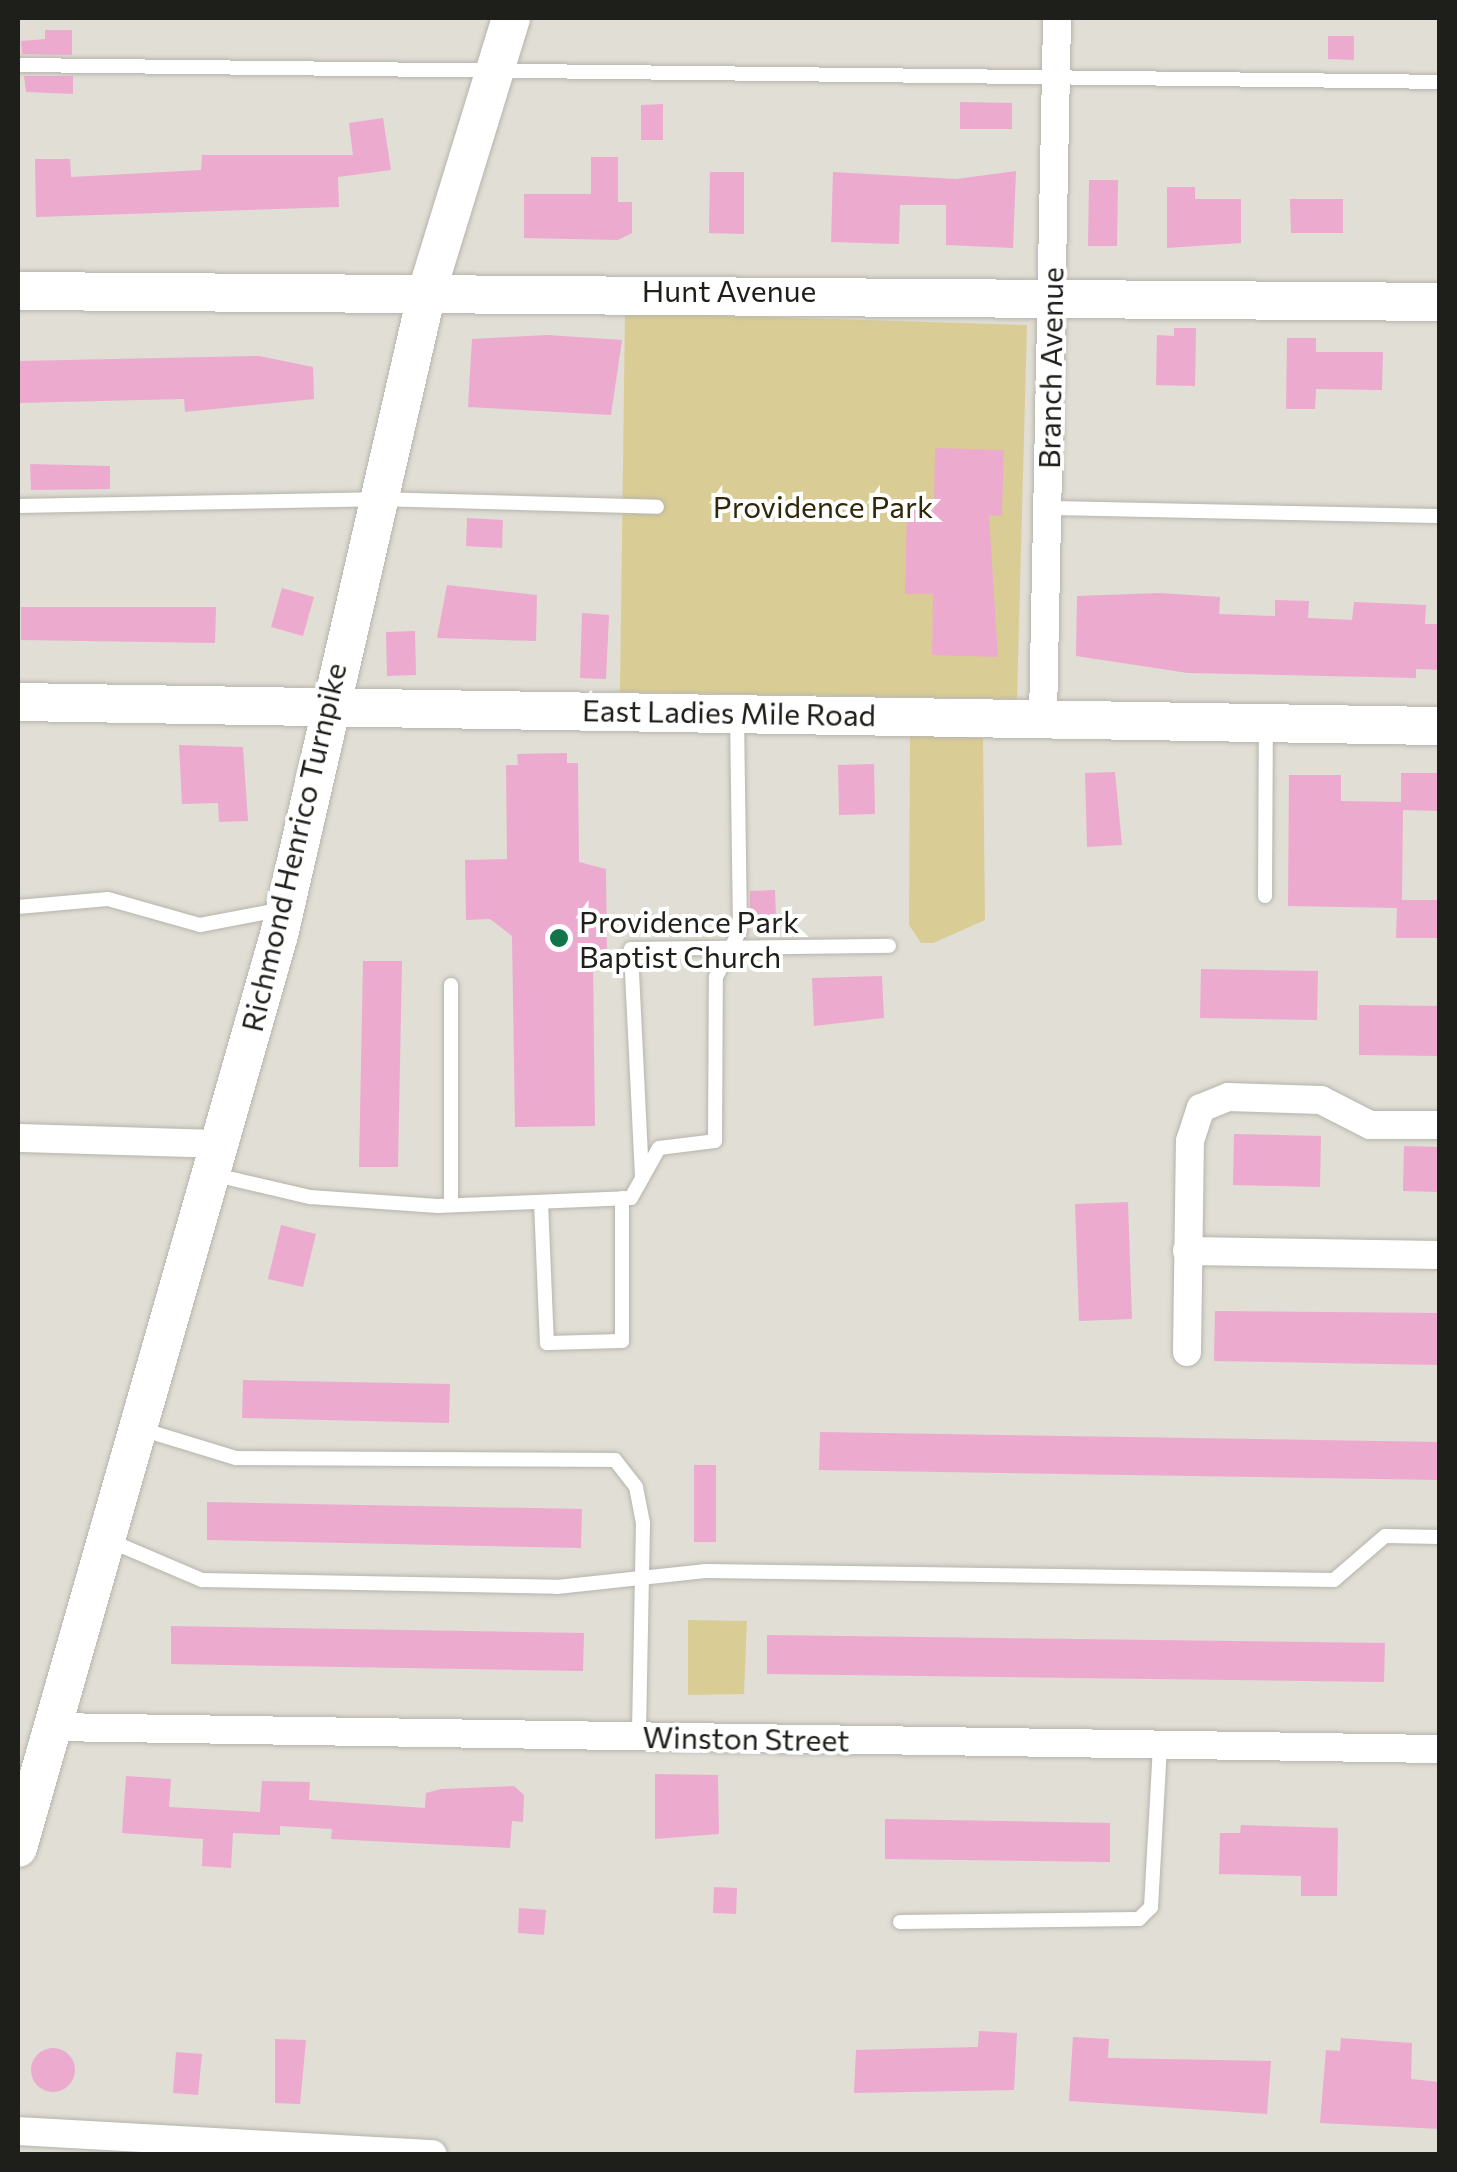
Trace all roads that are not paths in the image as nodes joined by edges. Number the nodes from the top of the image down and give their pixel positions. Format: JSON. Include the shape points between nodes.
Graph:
{"nodes":[{"id":1,"x":511,"y":18,"type":"edge"},
{"id":2,"x":1056,"y":18,"type":"edge"},
{"id":3,"x":18,"y":65,"type":"edge"},
{"id":4,"x":496,"y":66,"type":"junction"},
{"id":5,"x":1055,"y":74,"type":"junction"},
{"id":6,"x":1440,"y":82,"type":"edge"},
{"id":7,"x":428,"y":288,"type":"junction"},
{"id":8,"x":18,"y":291,"type":"edge"},
{"id":9,"x":1050,"y":293,"type":"junction"},
{"id":10,"x":1440,"y":302,"type":"edge"},
{"id":11,"x":376,"y":499,"type":"junction"},
{"id":12,"x":18,"y":506,"type":"edge"},
{"id":13,"x":657,"y":507,"type":"dead end"},
{"id":14,"x":1048,"y":508,"type":"junction"},
{"id":15,"x":1440,"y":516,"type":"edge"},
{"id":16,"x":18,"y":702,"type":"edge"},
{"id":17,"x":326,"y":706,"type":"junction"},
{"id":18,"x":737,"y":712,"type":"junction"},
{"id":19,"x":1043,"y":718,"type":"junction"},
{"id":20,"x":1266,"y":722,"type":"junction"},
{"id":21,"x":1440,"y":726,"type":"edge"},
{"id":22,"x":1265,"y":896,"type":"dead end"},
{"id":23,"x":18,"y":907,"type":"edge"},
{"id":24,"x":284,"y":909,"type":"junction"},
{"id":25,"x":889,"y":946,"type":"dead end"},
{"id":26,"x":731,"y":948,"type":"junction"},
{"id":27,"x":451,"y":986,"type":"dead end"},
{"id":28,"x":1440,"y":1125,"type":"edge"},
{"id":29,"x":18,"y":1138,"type":"edge"},
{"id":30,"x":214,"y":1159,"type":"junction"},
{"id":31,"x":642,"y":1178,"type":"junction"},
{"id":32,"x":622,"y":1198,"type":"junction"},
{"id":33,"x":541,"y":1202,"type":"junction"},
{"id":34,"x":450,"y":1206,"type":"junction"},
{"id":35,"x":1187,"y":1251,"type":"junction"},
{"id":36,"x":1440,"y":1255,"type":"edge"},
{"id":37,"x":1187,"y":1352,"type":"dead end"},
{"id":38,"x":140,"y":1428,"type":"junction"},
{"id":39,"x":1440,"y":1537,"type":"edge"},
{"id":40,"x":108,"y":1540,"type":"junction"},
{"id":41,"x":642,"y":1576,"type":"junction"},
{"id":42,"x":52,"y":1727,"type":"junction"},
{"id":43,"x":639,"y":1736,"type":"junction"},
{"id":44,"x":1160,"y":1745,"type":"junction"},
{"id":45,"x":1440,"y":1749,"type":"edge"},
{"id":46,"x":18,"y":1848,"type":"edge"},
{"id":47,"x":900,"y":1922,"type":"dead end"},
{"id":48,"x":18,"y":2132,"type":"edge"},
{"id":49,"x":432,"y":2154,"type":"edge"}],
"edges":[{"from":1,"to":4,"type":"street","name":"Richmond Henrico Turnpike"},
{"from":2,"to":5,"type":"street","name":"Branch Avenue"},
{"from":3,"to":4,"type":"lane"},
{"from":4,"to":5,"type":"lane"},
{"from":4,"to":7,"type":"street","name":"Richmond Henrico Turnpike"},
{"from":5,"to":6,"type":"lane"},
{"from":5,"to":9,"type":"street","name":"Branch Avenue"},
{"from":7,"to":8,"type":"street","name":"Hunt Avenue"},
{"from":7,"to":9,"type":"street","name":"Hunt Avenue"},
{"from":7,"to":11,"type":"street","name":"Richmond Henrico Turnpike"},
{"from":9,"to":10,"type":"street","name":"Hunt Avenue"},
{"from":9,"to":14,"type":"street","name":"Branch Avenue"},
{"from":11,"to":12,"type":"lane"},
{"from":11,"to":13,"type":"lane"},
{"from":11,"to":17,"type":"street","name":"Richmond Henrico Turnpike"},
{"from":14,"to":15,"type":"lane"},
{"from":14,"to":19,"type":"street","name":"Branch Avenue"},
{"from":16,"to":17,"type":"street","name":"East Ladies Mile Road"},
{"from":17,"to":18,"type":"street","name":"East Ladies Mile Road"},
{"from":17,"to":24,"type":"street","name":"Richmond Henrico Turnpike"},
{"from":18,"to":19,"type":"street","name":"East Ladies Mile Road"},
{"from":18,"to":26,"type":"lane","via":[[740,930]]},
{"from":19,"to":20,"type":"street","name":"East Ladies Mile Road"},
{"from":20,"to":21,"type":"street","name":"East Ladies Mile Road"},
{"from":20,"to":22,"type":"lane"},
{"from":23,"to":24,"type":"lane","via":[[108,899],[200,925]]},
{"from":24,"to":30,"type":"street","name":"Richmond Henrico Turnpike"},
{"from":25,"to":26,"type":"lane"},
{"from":26,"to":31,"type":"lane","via":[[716,977],[715,1142],[658,1148]]},
{"from":26,"to":31,"type":"lane","via":[[632,950]]},
{"from":27,"to":34,"type":"lane"},
{"from":28,"to":35,"type":"street","via":[[1370,1125],[1322,1100],[1208,1102],[1190,1141]]},
{"from":29,"to":30,"type":"street"},
{"from":30,"to":34,"type":"lane","via":[[310,1196]]},
{"from":30,"to":38,"type":"street","name":"Richmond Henrico Turnpike"},
{"from":31,"to":32,"type":"lane"},
{"from":32,"to":33,"type":"lane"},
{"from":32,"to":33,"type":"lane","via":[[622,1341],[547,1342]]},
{"from":33,"to":34,"type":"lane"},
{"from":35,"to":36,"type":"street"},
{"from":35,"to":37,"type":"street"},
{"from":38,"to":40,"type":"street","name":"Richmond Henrico Turnpike"},
{"from":38,"to":41,"type":"lane","via":[[236,1458],[604,1456],[625,1466],[636,1488]]},
{"from":39,"to":41,"type":"lane","via":[[1385,1536],[1346,1573],[1324,1580]]},
{"from":40,"to":41,"type":"lane","via":[[202,1580],[556,1588]]},
{"from":40,"to":42,"type":"street","name":"Richmond Henrico Turnpike"},
{"from":41,"to":43,"type":"lane"},
{"from":42,"to":43,"type":"street","name":"Winston Street"},
{"from":42,"to":46,"type":"street","name":"Richmond Henrico Turnpike"},
{"from":43,"to":44,"type":"street","name":"Winston Street"},
{"from":44,"to":45,"type":"street","name":"Winston Street"},
{"from":44,"to":47,"type":"lane","via":[[1151,1906],[1139,1919]]},
{"from":48,"to":49,"type":"street"}]}
